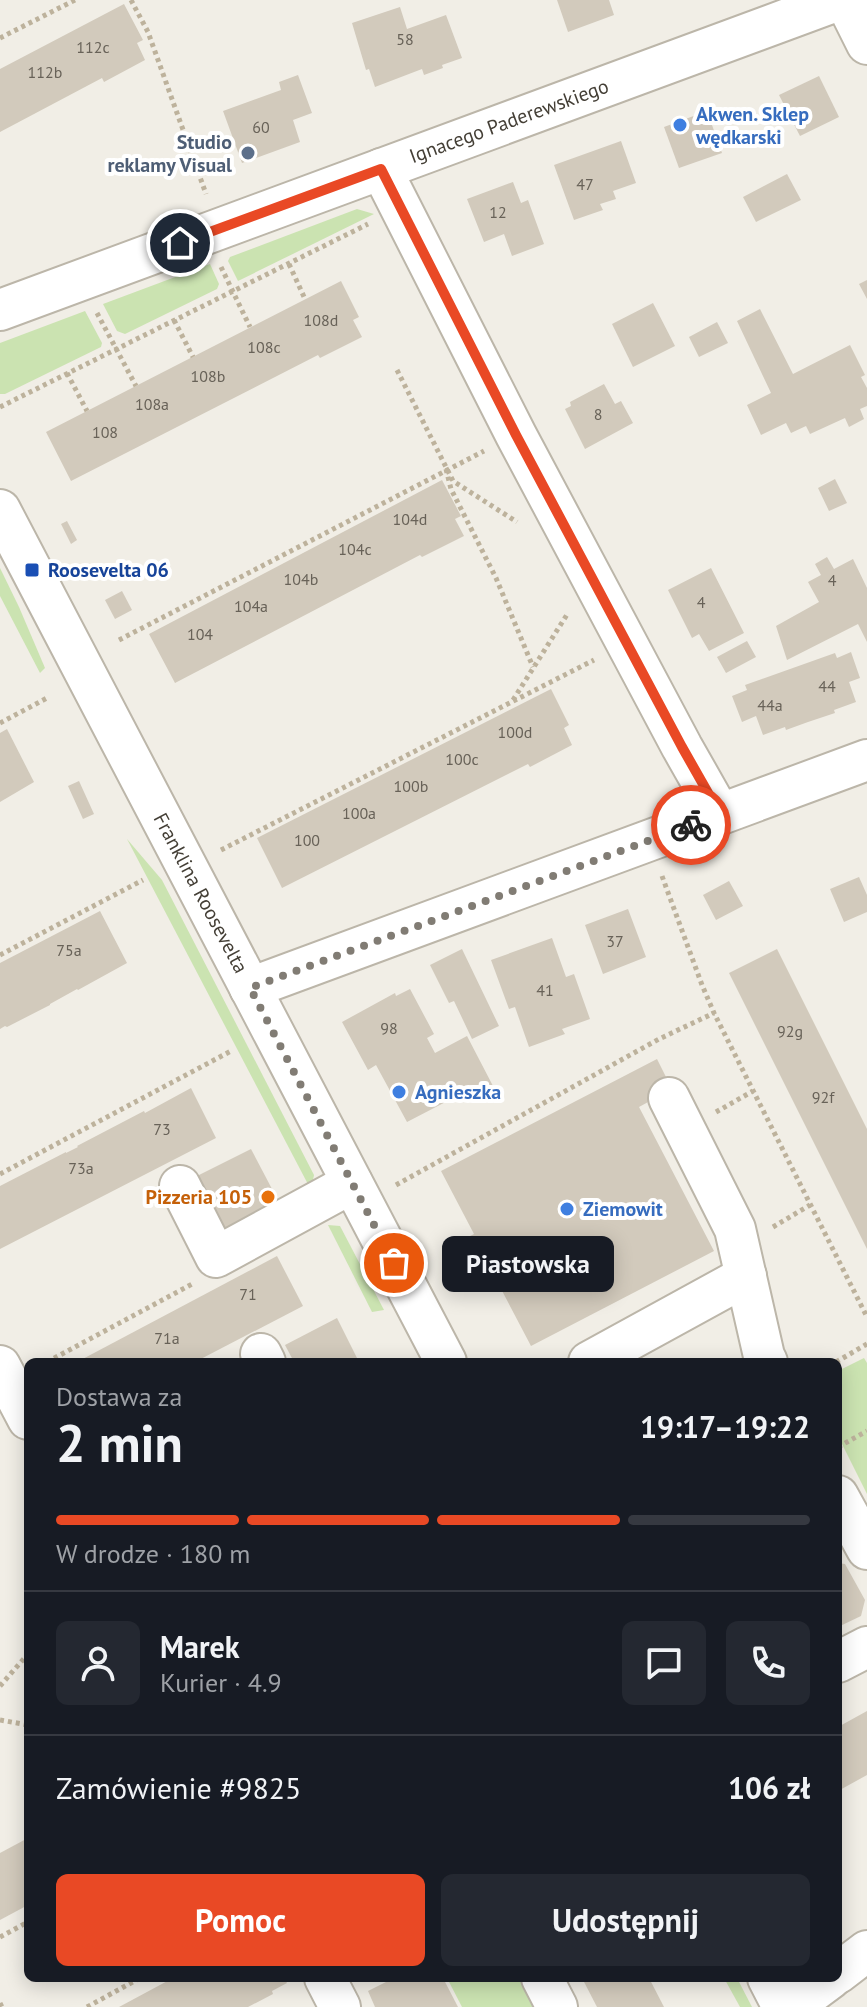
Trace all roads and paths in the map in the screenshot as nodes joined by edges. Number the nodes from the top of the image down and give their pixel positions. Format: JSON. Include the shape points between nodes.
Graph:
{"nodes":[{"id":1,"x":75,"y":0,"type":"edge"},
{"id":2,"x":131,"y":0,"type":"edge"},
{"id":3,"x":839,"y":0,"type":"edge"},
{"id":4,"x":845,"y":0,"type":"edge"},
{"id":5,"x":0,"y":38,"type":"edge"},
{"id":6,"x":867,"y":44,"type":"edge"},
{"id":7,"x":381,"y":169,"type":"junction"},
{"id":8,"x":208,"y":200,"type":"dead end"},
{"id":9,"x":381,"y":218,"type":"dead end"},
{"id":10,"x":216,"y":255,"type":"dead end"},
{"id":11,"x":289,"y":264,"type":"junction"},
{"id":12,"x":233,"y":291,"type":"junction"},
{"id":13,"x":305,"y":299,"type":"dead end"},
{"id":14,"x":91,"y":302,"type":"dead end"},
{"id":15,"x":0,"y":310,"type":"edge"},
{"id":16,"x":174,"y":320,"type":"junction"},
{"id":17,"x":250,"y":327,"type":"dead end"},
{"id":18,"x":116,"y":349,"type":"junction"},
{"id":19,"x":193,"y":357,"type":"dead end"},
{"id":20,"x":397,"y":370,"type":"dead end"},
{"id":21,"x":67,"y":373,"type":"junction"},
{"id":22,"x":136,"y":386,"type":"dead end"},
{"id":23,"x":0,"y":407,"type":"edge"},
{"id":24,"x":87,"y":411,"type":"dead end"},
{"id":25,"x":516,"y":435,"type":"junction"},
{"id":26,"x":446,"y":469,"type":"junction"},
{"id":27,"x":0,"y":510,"type":"edge"},
{"id":28,"x":517,"y":522,"type":"dead end"},
{"id":29,"x":568,"y":613,"type":"dead end"},
{"id":30,"x":119,"y":640,"type":"dead end"},
{"id":31,"x":628,"y":644,"type":"junction"},
{"id":32,"x":533,"y":667,"type":"junction"},
{"id":33,"x":47,"y":698,"type":"dead end"},
{"id":34,"x":512,"y":701,"type":"junction"},
{"id":35,"x":0,"y":723,"type":"edge"},
{"id":36,"x":867,"y":760,"type":"edge"},
{"id":37,"x":720,"y":814,"type":"junction"},
{"id":38,"x":221,"y":850,"type":"dead end"},
{"id":39,"x":658,"y":863,"type":"dead end"},
{"id":40,"x":143,"y":880,"type":"dead end"},
{"id":41,"x":0,"y":955,"type":"edge"},
{"id":42,"x":250,"y":988,"type":"junction"},
{"id":43,"x":714,"y":1013,"type":"junction"},
{"id":44,"x":231,"y":1051,"type":"dead end"},
{"id":45,"x":669,"y":1098,"type":"dead end"},
{"id":46,"x":0,"y":1174,"type":"edge"},
{"id":47,"x":352,"y":1183,"type":"junction"},
{"id":48,"x":395,"y":1185,"type":"dead end"},
{"id":49,"x":180,"y":1186,"type":"dead end"},
{"id":50,"x":746,"y":1276,"type":"junction"},
{"id":51,"x":196,"y":1282,"type":"dead end"},
{"id":52,"x":867,"y":1317,"type":"edge"},
{"id":53,"x":867,"y":1344,"type":"edge"},
{"id":54,"x":54,"y":1358,"type":"edge"},
{"id":55,"x":434,"y":1358,"type":"edge"},
{"id":56,"x":596,"y":1358,"type":"edge"},
{"id":57,"x":761,"y":1358,"type":"edge"},
{"id":58,"x":842,"y":1359,"type":"edge"},
{"id":59,"x":0,"y":1366,"type":"edge"},
{"id":60,"x":24,"y":1411,"type":"edge"},
{"id":61,"x":867,"y":1431,"type":"edge"},
{"id":62,"x":842,"y":1445,"type":"edge"},
{"id":63,"x":842,"y":1503,"type":"edge"},
{"id":64,"x":867,"y":1549,"type":"edge"},
{"id":65,"x":867,"y":1647,"type":"edge"},
{"id":66,"x":24,"y":1659,"type":"edge"},
{"id":67,"x":842,"y":1660,"type":"edge"},
{"id":68,"x":0,"y":1686,"type":"edge"},
{"id":69,"x":0,"y":1720,"type":"edge"},
{"id":70,"x":24,"y":1724,"type":"edge"},
{"id":71,"x":24,"y":1924,"type":"edge"},
{"id":72,"x":0,"y":1937,"type":"edge"},
{"id":73,"x":867,"y":1951,"type":"edge"},
{"id":74,"x":842,"y":1970,"type":"edge"},
{"id":75,"x":133,"y":1982,"type":"edge"},
{"id":76,"x":327,"y":1982,"type":"edge"},
{"id":77,"x":544,"y":1982,"type":"edge"},
{"id":78,"x":770,"y":1982,"type":"edge"},
{"id":79,"x":826,"y":1982,"type":"edge"},
{"id":80,"x":87,"y":2007,"type":"edge"},
{"id":81,"x":340,"y":2007,"type":"edge"},
{"id":82,"x":557,"y":2007,"type":"edge"},
{"id":83,"x":783,"y":2007,"type":"edge"},
{"id":84,"x":792,"y":2007,"type":"edge"}],
"edges":[{"from":1,"to":5,"type":"path"},
{"from":2,"to":8,"type":"path","via":[[148,32]]},
{"from":3,"to":7,"type":"street","name":"Ignacego Paderewskiego"},
{"from":4,"to":6,"type":"street"},
{"from":7,"to":15,"type":"street","name":"Ignacego Paderewskiego"},
{"from":7,"to":25,"type":"street"},
{"from":9,"to":11,"type":"path"},
{"from":10,"to":12,"type":"path"},
{"from":11,"to":12,"type":"path"},
{"from":11,"to":13,"type":"path"},
{"from":12,"to":16,"type":"path"},
{"from":12,"to":17,"type":"path"},
{"from":14,"to":18,"type":"path"},
{"from":16,"to":18,"type":"path"},
{"from":16,"to":19,"type":"path"},
{"from":18,"to":21,"type":"path"},
{"from":18,"to":22,"type":"path"},
{"from":20,"to":26,"type":"path"},
{"from":21,"to":23,"type":"path"},
{"from":21,"to":24,"type":"path"},
{"from":25,"to":26,"type":"path"},
{"from":25,"to":31,"type":"street"},
{"from":26,"to":28,"type":"path","via":[[453,481]]},
{"from":26,"to":30,"type":"path"},
{"from":26,"to":32,"type":"path"},
{"from":27,"to":42,"type":"street","name":"Franklina Roosevelta"},
{"from":29,"to":32,"type":"path"},
{"from":31,"to":34,"type":"path"},
{"from":31,"to":37,"type":"street"},
{"from":32,"to":34,"type":"path"},
{"from":33,"to":35,"type":"path"},
{"from":34,"to":38,"type":"path"},
{"from":36,"to":37,"type":"street"},
{"from":37,"to":42,"type":"street"},
{"from":39,"to":43,"type":"path"},
{"from":40,"to":41,"type":"path"},
{"from":42,"to":47,"type":"street","name":"Franklina Roosevelta"},
{"from":43,"to":48,"type":"path"},
{"from":43,"to":52,"type":"path"},
{"from":44,"to":46,"type":"path"},
{"from":45,"to":50,"type":"street","via":[[735,1229]]},
{"from":47,"to":49,"type":"street","via":[[216,1257]]},
{"from":47,"to":55,"type":"street","name":"Franklina Roosevelta"},
{"from":50,"to":56,"type":"street"},
{"from":50,"to":57,"type":"street"},
{"from":51,"to":54,"type":"path"},
{"from":53,"to":58,"type":"path"},
{"from":59,"to":60,"type":"street"},
{"from":61,"to":62,"type":"path"},
{"from":63,"to":64,"type":"street"},
{"from":65,"to":67,"type":"street"},
{"from":66,"to":68,"type":"path"},
{"from":69,"to":70,"type":"path"},
{"from":71,"to":72,"type":"path"},
{"from":73,"to":74,"type":"street"},
{"from":75,"to":80,"type":"path"},
{"from":76,"to":81,"type":"street"},
{"from":77,"to":82,"type":"street"},
{"from":78,"to":83,"type":"street"},
{"from":79,"to":84,"type":"street"}]}
